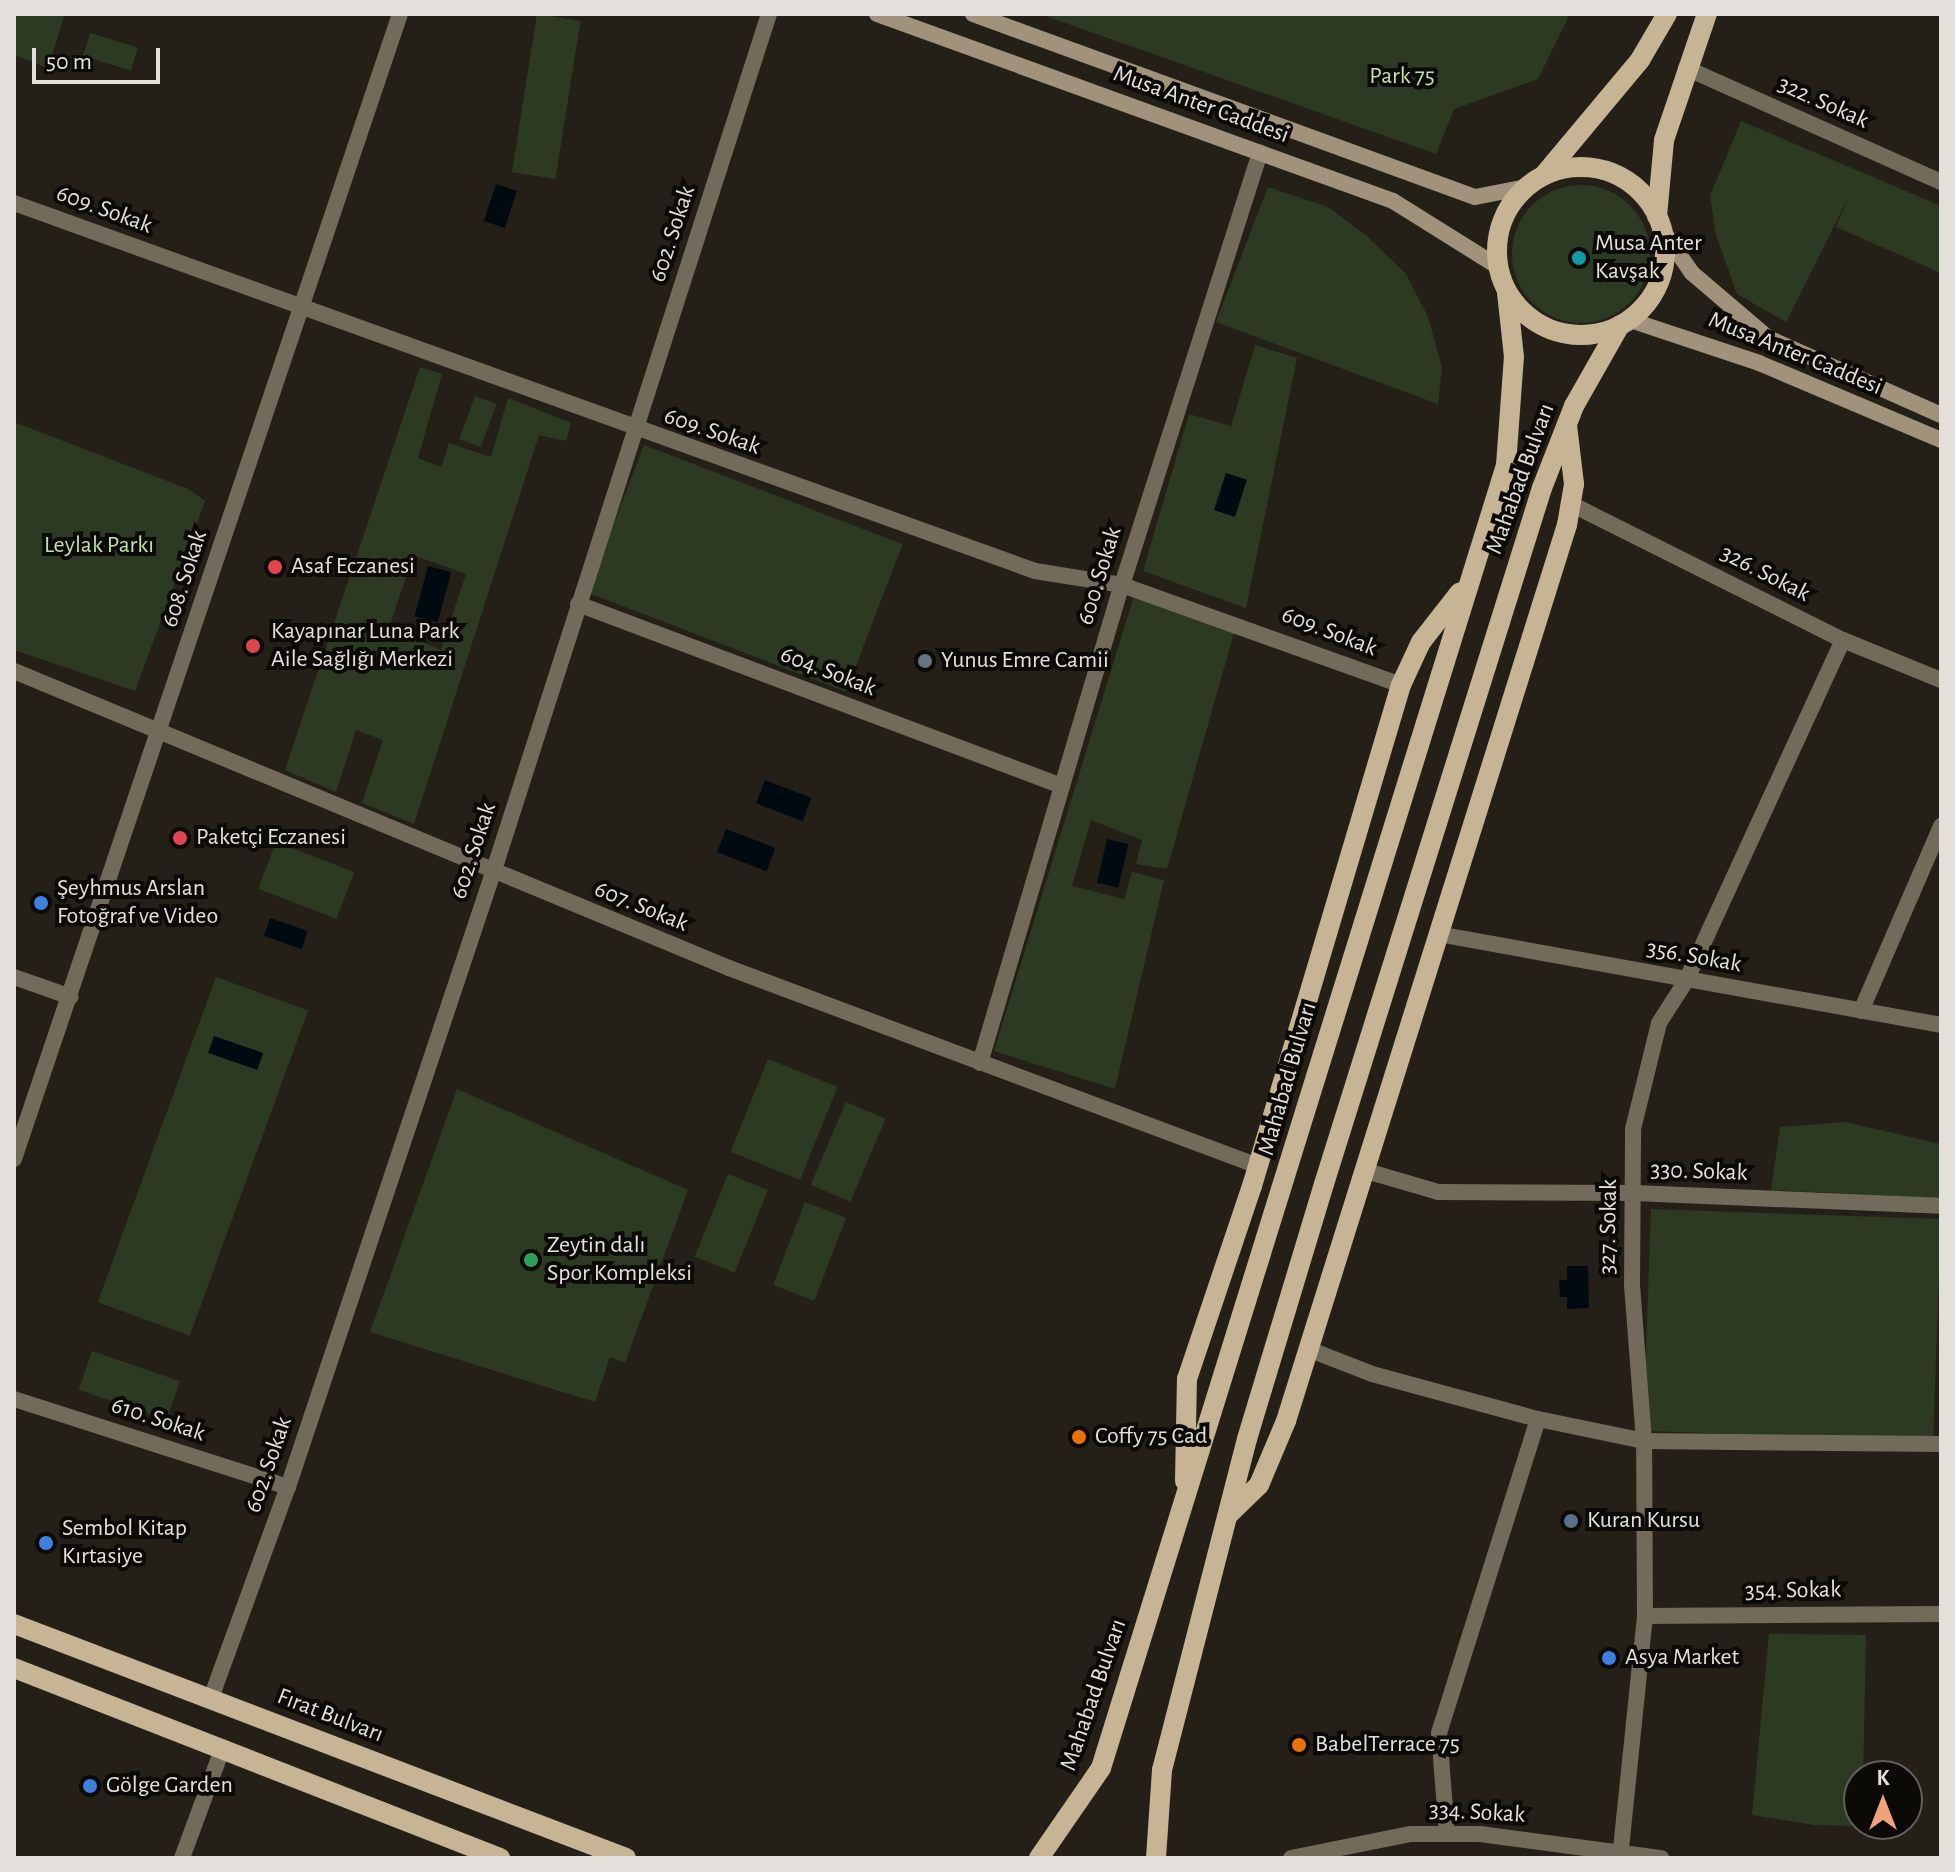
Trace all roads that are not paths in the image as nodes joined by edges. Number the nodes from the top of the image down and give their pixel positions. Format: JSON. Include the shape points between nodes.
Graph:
{"nodes":[{"id":1,"x":400,"y":14,"type":"edge"},
{"id":2,"x":769,"y":14,"type":"edge"},
{"id":3,"x":877,"y":14,"type":"edge"},
{"id":4,"x":973,"y":14,"type":"edge"},
{"id":5,"x":1667,"y":14,"type":"edge"},
{"id":6,"x":1707,"y":14,"type":"edge"},
{"id":7,"x":1686,"y":68,"type":"junction"},
{"id":8,"x":1260,"y":153,"type":"junction"},
{"id":9,"x":1544,"y":175,"type":"junction"},
{"id":10,"x":1941,"y":182,"type":"edge"},
{"id":11,"x":1526,"y":187,"type":"junction"},
{"id":12,"x":14,"y":203,"type":"edge"},
{"id":13,"x":1660,"y":224,"type":"junction"},
{"id":14,"x":1497,"y":266,"type":"junction"},
{"id":15,"x":1507,"y":293,"type":"junction"},
{"id":16,"x":301,"y":305,"type":"junction"},
{"id":17,"x":1625,"y":323,"type":"junction"},
{"id":18,"x":1941,"y":415,"type":"edge"},
{"id":19,"x":1567,"y":423,"type":"junction"},
{"id":20,"x":634,"y":430,"type":"junction"},
{"id":21,"x":1941,"y":440,"type":"edge"},
{"id":22,"x":1571,"y":504,"type":"junction"},
{"id":23,"x":1470,"y":579,"type":"junction"},
{"id":24,"x":1122,"y":585,"type":"junction"},
{"id":25,"x":578,"y":604,"type":"junction"},
{"id":26,"x":1843,"y":640,"type":"junction"},
{"id":27,"x":14,"y":671,"type":"edge"},
{"id":28,"x":1941,"y":680,"type":"edge"},
{"id":29,"x":1401,"y":685,"type":"junction"},
{"id":30,"x":161,"y":728,"type":"junction"},
{"id":31,"x":1062,"y":786,"type":"junction"},
{"id":32,"x":1941,"y":826,"type":"edge"},
{"id":33,"x":493,"y":873,"type":"junction"},
{"id":34,"x":1438,"y":934,"type":"junction"},
{"id":35,"x":14,"y":977,"type":"edge"},
{"id":36,"x":1686,"y":981,"type":"junction"},
{"id":37,"x":71,"y":997,"type":"junction"},
{"id":38,"x":1861,"y":1011,"type":"junction"},
{"id":39,"x":1941,"y":1025,"type":"edge"},
{"id":40,"x":980,"y":1063,"type":"junction"},
{"id":41,"x":14,"y":1159,"type":"edge"},
{"id":42,"x":1258,"y":1166,"type":"junction"},
{"id":43,"x":1363,"y":1170,"type":"junction"},
{"id":44,"x":1634,"y":1193,"type":"junction"},
{"id":45,"x":1941,"y":1206,"type":"edge"},
{"id":46,"x":1308,"y":1349,"type":"junction"},
{"id":47,"x":14,"y":1399,"type":"edge"},
{"id":48,"x":1538,"y":1419,"type":"junction"},
{"id":49,"x":1644,"y":1441,"type":"junction"},
{"id":50,"x":1941,"y":1444,"type":"edge"},
{"id":51,"x":288,"y":1487,"type":"junction"},
{"id":52,"x":1184,"y":1505,"type":"junction"},
{"id":53,"x":1228,"y":1515,"type":"junction"},
{"id":54,"x":1941,"y":1614,"type":"edge"},
{"id":55,"x":1645,"y":1616,"type":"junction"},
{"id":56,"x":14,"y":1624,"type":"edge"},
{"id":57,"x":14,"y":1668,"type":"edge"},
{"id":58,"x":211,"y":1698,"type":"junction"},
{"id":59,"x":223,"y":1747,"type":"junction"},
{"id":60,"x":1447,"y":1834,"type":"junction"},
{"id":61,"x":1620,"y":1855,"type":"edge"},
{"id":62,"x":182,"y":1858,"type":"edge"},
{"id":63,"x":500,"y":1858,"type":"edge"},
{"id":64,"x":626,"y":1858,"type":"edge"},
{"id":65,"x":1039,"y":1858,"type":"edge"},
{"id":66,"x":1156,"y":1858,"type":"edge"},
{"id":67,"x":1291,"y":1858,"type":"edge"},
{"id":68,"x":1661,"y":1858,"type":"edge"}],
"edges":[{"from":1,"to":16,"type":"street","name":"608. Sokak"},
{"from":2,"to":20,"type":"street","name":"602. Sokak"},
{"from":3,"to":8,"type":"main road","name":"Musa Anter Caddesi"},
{"from":4,"to":11,"type":"main road","name":"Musa Anter Caddesi","via":[[1475,197]]},
{"from":5,"to":9,"type":"main road","via":[[1640,60]]},
{"from":6,"to":7,"type":"main road"},
{"from":7,"to":10,"type":"street","name":"322. Sokak"},
{"from":7,"to":13,"type":"main road","via":[[1664,140]]},
{"from":8,"to":14,"type":"main road","name":"Musa Anter Caddesi","via":[[1393,201]]},
{"from":8,"to":24,"type":"street","name":"600. Sokak"},
{"from":9,"to":11,"type":"main road"},
{"from":9,"to":13,"type":"main road","via":[[1593,168],[1617,175],[1637,189]]},
{"from":11,"to":14,"type":"main road","via":[[1501,222]]},
{"from":12,"to":16,"type":"street","name":"609. Sokak"},
{"from":13,"to":17,"type":"main road","via":[[1662,276],[1652,296]]},
{"from":13,"to":18,"type":"main road","name":"Musa Anter Caddesi","via":[[1692,273],[1768,338]]},
{"from":14,"to":15,"type":"main road"},
{"from":15,"to":17,"type":"main road","via":[[1525,315],[1548,330],[1576,336]]},
{"from":15,"to":23,"type":"main road","name":"Mahabad Bulvarı","via":[[1514,357],[1506,465]]},
{"from":16,"to":20,"type":"street","name":"609. Sokak"},
{"from":16,"to":30,"type":"street","name":"608. Sokak"},
{"from":17,"to":19,"type":"main road","name":"Mahabad Bulvarı"},
{"from":17,"to":21,"type":"main road","name":"Musa Anter Caddesi","via":[[1759,363]]},
{"from":19,"to":22,"type":"main road"},
{"from":19,"to":53,"type":"main road","name":"Mahabad Bulvarı","via":[[1421,863]]},
{"from":20,"to":24,"type":"street","name":"609. Sokak","via":[[1035,571]]},
{"from":20,"to":25,"type":"street","name":"602. Sokak"},
{"from":22,"to":26,"type":"street","name":"326. Sokak"},
{"from":22,"to":34,"type":"main road"},
{"from":23,"to":29,"type":"main road","via":[[1421,642]]},
{"from":23,"to":52,"type":"main road","name":"Mahabad Bulvarı","via":[[1366,901]]},
{"from":24,"to":29,"type":"street","name":"609. Sokak"},
{"from":24,"to":31,"type":"street","name":"600. Sokak"},
{"from":25,"to":31,"type":"street","name":"604. Sokak"},
{"from":25,"to":33,"type":"street","name":"602. Sokak"},
{"from":26,"to":28,"type":"street","name":"326. Sokak"},
{"from":26,"to":36,"type":"street","name":"327. Sokak"},
{"from":27,"to":30,"type":"street","name":"607. Sokak"},
{"from":29,"to":42,"type":"main road"},
{"from":30,"to":33,"type":"street","name":"607. Sokak"},
{"from":30,"to":37,"type":"street","name":"608. Sokak"},
{"from":31,"to":40,"type":"street","name":"600. Sokak"},
{"from":32,"to":38,"type":"street"},
{"from":33,"to":40,"type":"street","name":"607. Sokak"},
{"from":33,"to":51,"type":"street","name":"602. Sokak"},
{"from":34,"to":36,"type":"street","name":"356. Sokak"},
{"from":34,"to":43,"type":"main road"},
{"from":35,"to":37,"type":"street"},
{"from":36,"to":38,"type":"street","name":"356. Sokak"},
{"from":36,"to":44,"type":"street","name":"327. Sokak","via":[[1659,1023],[1643,1079],[1633,1129]]},
{"from":37,"to":41,"type":"street","name":"608. Sokak"},
{"from":38,"to":39,"type":"street","name":"356. Sokak"},
{"from":40,"to":42,"type":"street","name":"607. Sokak"},
{"from":42,"to":52,"type":"main road","via":[[1187,1379]]},
{"from":43,"to":44,"type":"street","name":"330. Sokak","via":[[1438,1192]]},
{"from":43,"to":46,"type":"main road"},
{"from":44,"to":45,"type":"street","name":"330. Sokak"},
{"from":44,"to":49,"type":"street","name":"327. Sokak","via":[[1632,1286]]},
{"from":46,"to":48,"type":"street","via":[[1372,1374]]},
{"from":46,"to":53,"type":"main road","via":[[1259,1485]]},
{"from":47,"to":51,"type":"street","name":"610. Sokak"},
{"from":48,"to":49,"type":"street"},
{"from":48,"to":60,"type":"street","via":[[1439,1733]]},
{"from":49,"to":50,"type":"street"},
{"from":49,"to":55,"type":"street","name":"327. Sokak"},
{"from":51,"to":58,"type":"street","name":"602. Sokak"},
{"from":52,"to":65,"type":"main road","name":"Mahabad Bulvarı","via":[[1101,1768]]},
{"from":53,"to":66,"type":"main road","name":"Mahabad Bulvarı","via":[[1162,1770]]},
{"from":54,"to":55,"type":"street","name":"354. Sokak"},
{"from":55,"to":61,"type":"street","name":"327. Sokak"},
{"from":56,"to":58,"type":"main road","name":"Fırat Bulvarı"},
{"from":57,"to":59,"type":"main road"},
{"from":58,"to":64,"type":"main road","name":"Fırat Bulvarı"},
{"from":59,"to":62,"type":"street"},
{"from":59,"to":63,"type":"main road"},
{"from":60,"to":61,"type":"street","name":"334. Sokak"},
{"from":60,"to":67,"type":"street","name":"334. Sokak","via":[[1410,1834]]},
{"from":61,"to":68,"type":"street","name":"334. Sokak"}]}
